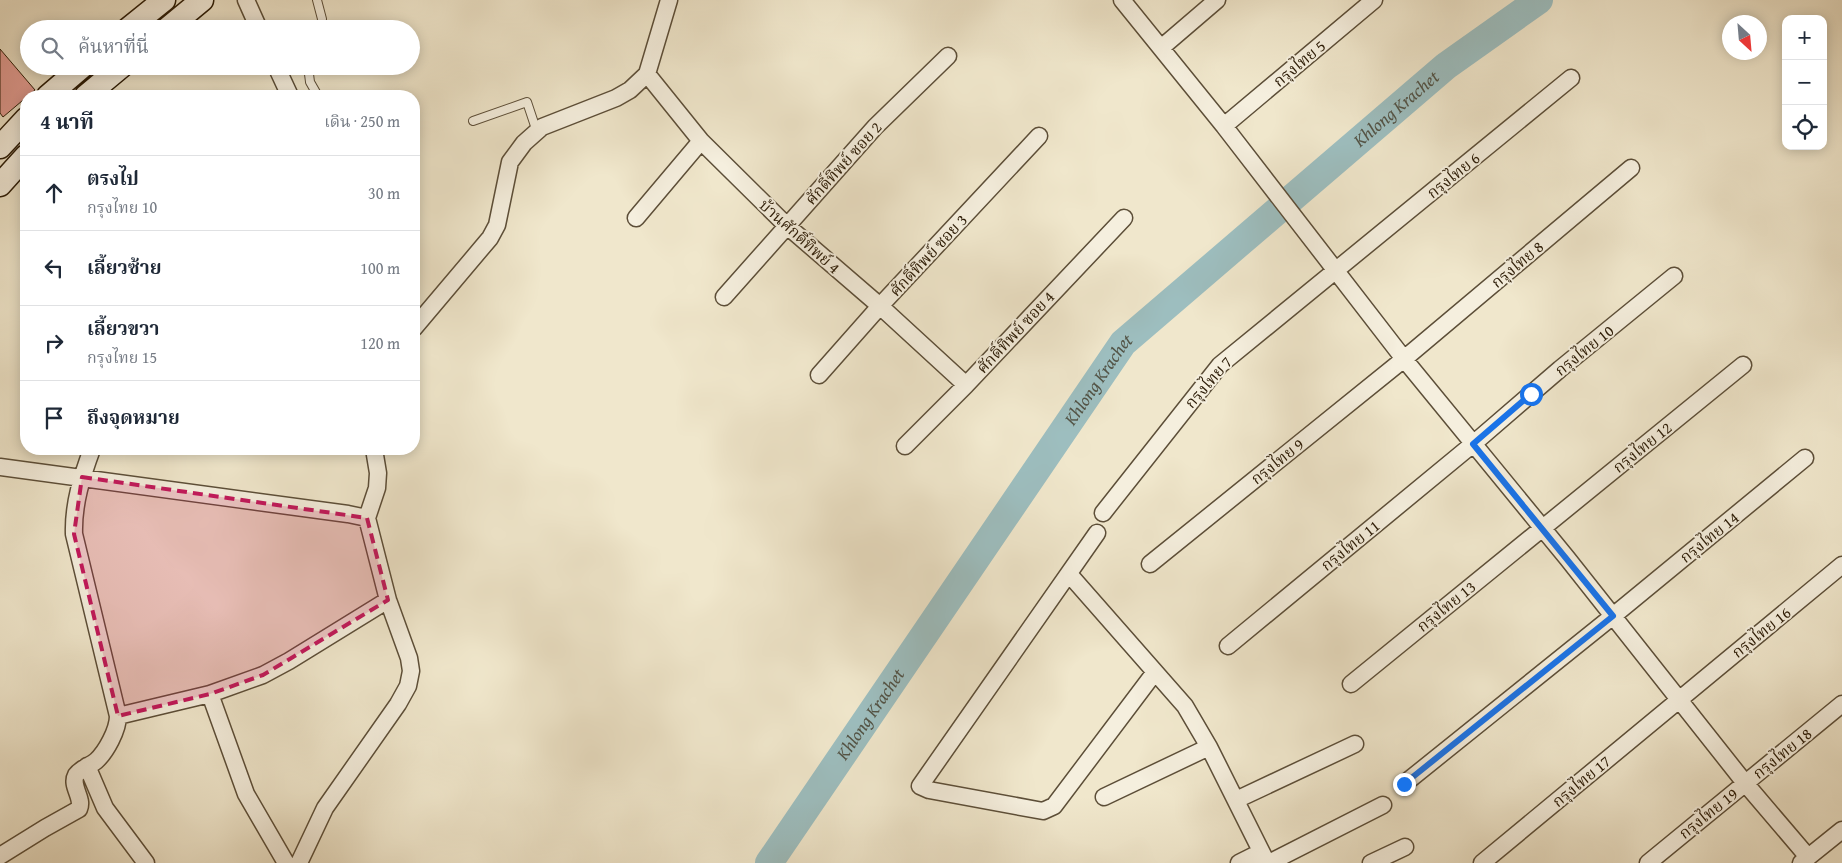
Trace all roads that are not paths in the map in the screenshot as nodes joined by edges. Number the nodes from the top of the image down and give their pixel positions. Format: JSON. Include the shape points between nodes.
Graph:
{"nodes":[{"id":1,"x":164,"y":0,"type":"edge"},
{"id":2,"x":202,"y":0,"type":"edge"},
{"id":3,"x":246,"y":0,"type":"edge"},
{"id":4,"x":317,"y":0,"type":"edge"},
{"id":5,"x":669,"y":0,"type":"edge"},
{"id":6,"x":1122,"y":0,"type":"edge"},
{"id":7,"x":1217,"y":0,"type":"edge"},
{"id":8,"x":1374,"y":0,"type":"edge"},
{"id":9,"x":139,"y":20,"type":"edge"},
{"id":10,"x":178,"y":20,"type":"edge"},
{"id":11,"x":255,"y":20,"type":"edge"},
{"id":12,"x":322,"y":20,"type":"edge"},
{"id":13,"x":1161,"y":48,"type":"junction"},
{"id":14,"x":948,"y":56,"type":"dead end"},
{"id":15,"x":647,"y":74,"type":"junction"},
{"id":16,"x":72,"y":75,"type":"edge"},
{"id":17,"x":111,"y":75,"type":"edge"},
{"id":18,"x":280,"y":75,"type":"edge"},
{"id":19,"x":309,"y":75,"type":"edge"},
{"id":20,"x":1572,"y":78,"type":"dead end"},
{"id":21,"x":55,"y":90,"type":"edge"},
{"id":22,"x":93,"y":90,"type":"edge"},
{"id":23,"x":287,"y":90,"type":"edge"},
{"id":24,"x":315,"y":90,"type":"edge"},
{"id":25,"x":473,"y":121,"type":"dead end"},
{"id":26,"x":20,"y":124,"type":"edge"},
{"id":27,"x":1224,"y":126,"type":"junction"},
{"id":28,"x":537,"y":132,"type":"junction"},
{"id":29,"x":1039,"y":136,"type":"dead end"},
{"id":30,"x":2,"y":140,"type":"edge"},
{"id":31,"x":701,"y":141,"type":"junction"},
{"id":32,"x":20,"y":163,"type":"edge"},
{"id":33,"x":1630,"y":168,"type":"dead end"},
{"id":34,"x":0,"y":185,"type":"edge"},
{"id":35,"x":636,"y":218,"type":"dead end"},
{"id":36,"x":1124,"y":218,"type":"dead end"},
{"id":37,"x":786,"y":225,"type":"junction"},
{"id":38,"x":1335,"y":272,"type":"junction"},
{"id":39,"x":1674,"y":276,"type":"dead end"},
{"id":40,"x":724,"y":297,"type":"dead end"},
{"id":41,"x":880,"y":306,"type":"junction"},
{"id":42,"x":420,"y":321,"type":"edge"},
{"id":43,"x":1404,"y":359,"type":"junction"},
{"id":44,"x":1742,"y":365,"type":"dead end"},
{"id":45,"x":819,"y":375,"type":"dead end"},
{"id":46,"x":966,"y":385,"type":"junction"},
{"id":47,"x":1473,"y":444,"type":"junction"},
{"id":48,"x":905,"y":446,"type":"dead end"},
{"id":49,"x":90,"y":455,"type":"edge"},
{"id":50,"x":375,"y":455,"type":"edge"},
{"id":51,"x":1805,"y":458,"type":"dead end"},
{"id":52,"x":0,"y":467,"type":"edge"},
{"id":53,"x":82,"y":478,"type":"junction"},
{"id":54,"x":1103,"y":513,"type":"dead end"},
{"id":55,"x":367,"y":518,"type":"junction"},
{"id":56,"x":1542,"y":528,"type":"junction"},
{"id":57,"x":1096,"y":533,"type":"dead end"},
{"id":58,"x":1150,"y":564,"type":"dead end"},
{"id":59,"x":1842,"y":565,"type":"edge"},
{"id":60,"x":1070,"y":574,"type":"junction"},
{"id":61,"x":388,"y":600,"type":"junction"},
{"id":62,"x":1613,"y":616,"type":"junction"},
{"id":63,"x":1228,"y":646,"type":"dead end"},
{"id":64,"x":1155,"y":672,"type":"junction"},
{"id":65,"x":1350,"y":684,"type":"dead end"},
{"id":66,"x":210,"y":694,"type":"junction"},
{"id":67,"x":1680,"y":698,"type":"junction"},
{"id":68,"x":1842,"y":704,"type":"edge"},
{"id":69,"x":118,"y":716,"type":"junction"},
{"id":70,"x":1355,"y":744,"type":"dead end"},
{"id":71,"x":1209,"y":747,"type":"junction"},
{"id":72,"x":87,"y":766,"type":"junction"},
{"id":73,"x":1746,"y":783,"type":"junction"},
{"id":74,"x":1404,"y":784,"type":"dead end"},
{"id":75,"x":1104,"y":797,"type":"dead end"},
{"id":76,"x":1236,"y":800,"type":"junction"},
{"id":77,"x":1384,"y":805,"type":"dead end"},
{"id":78,"x":1842,"y":830,"type":"edge"},
{"id":79,"x":1404,"y":847,"type":"dead end"},
{"id":80,"x":0,"y":856,"type":"edge"},
{"id":81,"x":1266,"y":859,"type":"edge"},
{"id":82,"x":1805,"y":860,"type":"edge"},
{"id":83,"x":146,"y":863,"type":"edge"},
{"id":84,"x":286,"y":863,"type":"edge"},
{"id":85,"x":298,"y":863,"type":"edge"},
{"id":86,"x":1239,"y":863,"type":"edge"},
{"id":87,"x":1371,"y":863,"type":"edge"},
{"id":88,"x":1482,"y":863,"type":"edge"},
{"id":89,"x":1648,"y":863,"type":"edge"}],
"edges":[{"from":1,"to":9,"type":"street"},
{"from":2,"to":10,"type":"street"},
{"from":3,"to":11,"type":"street"},
{"from":4,"to":12,"type":"lane"},
{"from":5,"to":15,"type":"street"},
{"from":6,"to":13,"type":"street"},
{"from":7,"to":13,"type":"street"},
{"from":8,"to":27,"type":"street","name":"กรุงไทย 5"},
{"from":13,"to":27,"type":"street"},
{"from":14,"to":37,"type":"street","name":"ศักดิ์ทิพย์ ซอย 2","via":[[876,126]]},
{"from":15,"to":28,"type":"street","via":[[616,98]]},
{"from":15,"to":31,"type":"street","name":"บ้านศักดิ์ทิพย์ 4"},
{"from":16,"to":21,"type":"street"},
{"from":17,"to":22,"type":"street"},
{"from":18,"to":23,"type":"street"},
{"from":19,"to":24,"type":"lane"},
{"from":20,"to":38,"type":"street","name":"กรุงไทย 6"},
{"from":25,"to":28,"type":"lane","via":[[528,102]]},
{"from":26,"to":30,"type":"street"},
{"from":27,"to":38,"type":"street"},
{"from":28,"to":42,"type":"street","via":[[510,162],[497,225],[490,238]]},
{"from":29,"to":41,"type":"street","name":"ศักดิ์ทิพย์ ซอย 3"},
{"from":31,"to":35,"type":"street"},
{"from":31,"to":37,"type":"street","name":"บ้านศักดิ์ทิพย์ 4"},
{"from":32,"to":34,"type":"street"},
{"from":33,"to":43,"type":"street","name":"กรุงไทย 8"},
{"from":36,"to":46,"type":"street","name":"ศักดิ์ทิพย์ ซอย 4"},
{"from":37,"to":40,"type":"street","name":"ศักดิ์ทิพย์ ซอย 2"},
{"from":37,"to":41,"type":"street","name":"บ้านศักดิ์ทิพย์ 4"},
{"from":38,"to":43,"type":"street"},
{"from":38,"to":54,"type":"street","name":"กรุงไทย 7","via":[[1220,365]]},
{"from":39,"to":47,"type":"street","name":"กรุงไทย 10"},
{"from":41,"to":45,"type":"street","name":"ศักดิ์ทิพย์ ซอย 3"},
{"from":41,"to":46,"type":"street","name":"บ้านศักดิ์ทิพย์ 4"},
{"from":43,"to":47,"type":"street"},
{"from":43,"to":58,"type":"street","name":"กรุงไทย 9"},
{"from":44,"to":56,"type":"street","name":"กรุงไทย 12"},
{"from":46,"to":48,"type":"street","name":"ศักดิ์ทิพย์ ซอย 4"},
{"from":47,"to":56,"type":"street"},
{"from":47,"to":63,"type":"street","name":"กรุงไทย 11"},
{"from":49,"to":53,"type":"street"},
{"from":50,"to":55,"type":"street","via":[[377,488]]},
{"from":51,"to":62,"type":"street","name":"กรุงไทย 14"},
{"from":52,"to":53,"type":"street"},
{"from":53,"to":55,"type":"street"},
{"from":53,"to":69,"type":"street","via":[[75,508],[74,534]]},
{"from":55,"to":61,"type":"street"},
{"from":56,"to":62,"type":"street"},
{"from":56,"to":65,"type":"street","name":"กรุงไทย 13"},
{"from":57,"to":60,"type":"street"},
{"from":59,"to":67,"type":"street","name":"กรุงไทย 16"},
{"from":60,"to":64,"type":"street"},
{"from":60,"to":64,"type":"street","via":[[920,786],[1043,811],[1054,806]]},
{"from":61,"to":66,"type":"street","via":[[263,675]]},
{"from":61,"to":85,"type":"street","via":[[409,658],[408,686],[325,808]]},
{"from":62,"to":67,"type":"street"},
{"from":62,"to":74,"type":"street","name":"กรุงไทย 14"},
{"from":64,"to":71,"type":"street","via":[[1184,706]]},
{"from":66,"to":69,"type":"street"},
{"from":66,"to":84,"type":"street","via":[[246,794]]},
{"from":67,"to":73,"type":"street"},
{"from":67,"to":88,"type":"street","name":"กรุงไทย 17"},
{"from":68,"to":73,"type":"street","name":"กรุงไทย 18"},
{"from":69,"to":72,"type":"street","via":[[118,723],[102,754]]},
{"from":70,"to":76,"type":"street"},
{"from":71,"to":75,"type":"street"},
{"from":71,"to":76,"type":"street"},
{"from":72,"to":80,"type":"street","via":[[75,777],[81,802],[79,809]]},
{"from":72,"to":83,"type":"street","via":[[105,808]]},
{"from":73,"to":82,"type":"street"},
{"from":73,"to":89,"type":"street","name":"กรุงไทย 19"},
{"from":76,"to":81,"type":"street"},
{"from":77,"to":81,"type":"street"},
{"from":78,"to":82,"type":"street"},
{"from":79,"to":87,"type":"street"},
{"from":81,"to":86,"type":"street"}]}
